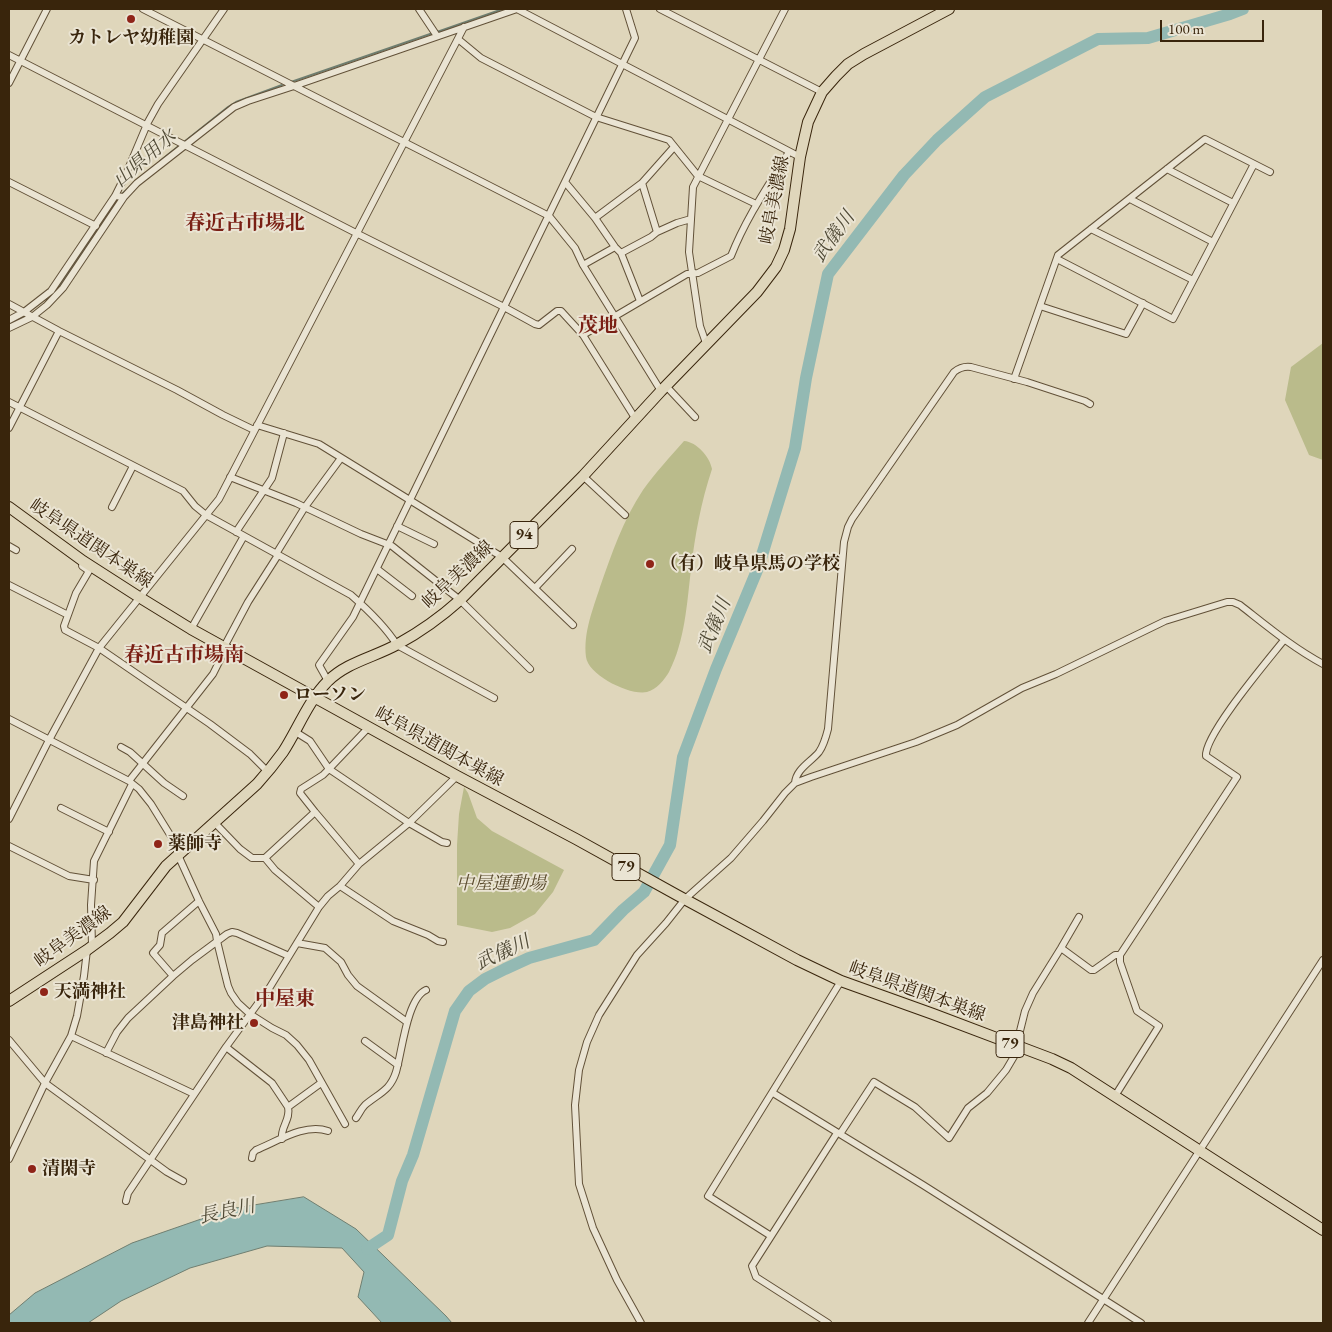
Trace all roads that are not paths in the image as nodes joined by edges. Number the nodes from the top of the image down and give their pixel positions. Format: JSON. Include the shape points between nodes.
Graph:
{"nodes":[{"id":1,"x":47,"y":9,"type":"edge"},
{"id":2,"x":144,"y":9,"type":"edge"},
{"id":3,"x":224,"y":9,"type":"edge"},
{"id":4,"x":419,"y":9,"type":"edge"},
{"id":5,"x":626,"y":9,"type":"edge"},
{"id":6,"x":660,"y":9,"type":"edge"},
{"id":7,"x":785,"y":9,"type":"edge"},
{"id":8,"x":949,"y":9,"type":"edge"},
{"id":9,"x":464,"y":27,"type":"junction"},
{"id":10,"x":436,"y":36,"type":"junction"},
{"id":11,"x":203,"y":39,"type":"junction"},
{"id":12,"x":458,"y":39,"type":"junction"},
{"id":13,"x":9,"y":55,"type":"edge"},
{"id":14,"x":759,"y":60,"type":"junction"},
{"id":15,"x":20,"y":61,"type":"junction"},
{"id":16,"x":622,"y":64,"type":"junction"},
{"id":17,"x":9,"y":83,"type":"edge"},
{"id":18,"x":294,"y":86,"type":"junction"},
{"id":19,"x":822,"y":92,"type":"junction"},
{"id":20,"x":596,"y":117,"type":"junction"},
{"id":21,"x":728,"y":119,"type":"junction"},
{"id":22,"x":147,"y":126,"type":"junction"},
{"id":23,"x":404,"y":142,"type":"junction"},
{"id":24,"x":186,"y":146,"type":"junction"},
{"id":25,"x":674,"y":147,"type":"junction"},
{"id":26,"x":789,"y":152,"type":"junction"},
{"id":27,"x":800,"y":157,"type":"junction"},
{"id":28,"x":1254,"y":164,"type":"junction"},
{"id":29,"x":1167,"y":169,"type":"junction"},
{"id":30,"x":1270,"y":172,"type":"dead end"},
{"id":31,"x":698,"y":176,"type":"junction"},
{"id":32,"x":9,"y":182,"type":"edge"},
{"id":33,"x":565,"y":182,"type":"junction"},
{"id":34,"x":642,"y":183,"type":"junction"},
{"id":35,"x":115,"y":196,"type":"junction"},
{"id":36,"x":124,"y":197,"type":"junction"},
{"id":37,"x":1130,"y":199,"type":"junction"},
{"id":38,"x":1233,"y":203,"type":"junction"},
{"id":39,"x":756,"y":204,"type":"junction"},
{"id":40,"x":548,"y":216,"type":"junction"},
{"id":41,"x":595,"y":218,"type":"junction"},
{"id":42,"x":691,"y":219,"type":"junction"},
{"id":43,"x":96,"y":226,"type":"junction"},
{"id":44,"x":1092,"y":228,"type":"junction"},
{"id":45,"x":657,"y":232,"type":"junction"},
{"id":46,"x":356,"y":233,"type":"junction"},
{"id":47,"x":1213,"y":242,"type":"junction"},
{"id":48,"x":615,"y":247,"type":"junction"},
{"id":49,"x":621,"y":253,"type":"junction"},
{"id":50,"x":1057,"y":259,"type":"junction"},
{"id":51,"x":583,"y":265,"type":"junction"},
{"id":52,"x":692,"y":273,"type":"junction"},
{"id":53,"x":1193,"y":280,"type":"junction"},
{"id":54,"x":640,"y":301,"type":"junction"},
{"id":55,"x":1143,"y":303,"type":"junction"},
{"id":56,"x":9,"y":304,"type":"edge"},
{"id":57,"x":1040,"y":306,"type":"junction"},
{"id":58,"x":504,"y":307,"type":"junction"},
{"id":59,"x":24,"y":312,"type":"junction"},
{"id":60,"x":614,"y":316,"type":"junction"},
{"id":61,"x":32,"y":317,"type":"junction"},
{"id":62,"x":9,"y":320,"type":"edge"},
{"id":63,"x":9,"y":328,"type":"edge"},
{"id":64,"x":59,"y":331,"type":"junction"},
{"id":65,"x":583,"y":335,"type":"junction"},
{"id":66,"x":706,"y":343,"type":"junction"},
{"id":67,"x":1014,"y":379,"type":"junction"},
{"id":68,"x":663,"y":388,"type":"junction"},
{"id":69,"x":9,"y":402,"type":"edge"},
{"id":70,"x":1090,"y":404,"type":"dead end"},
{"id":71,"x":19,"y":408,"type":"junction"},
{"id":72,"x":695,"y":417,"type":"dead end"},
{"id":73,"x":635,"y":418,"type":"junction"},
{"id":74,"x":256,"y":427,"type":"junction"},
{"id":75,"x":9,"y":428,"type":"edge"},
{"id":76,"x":284,"y":433,"type":"junction"},
{"id":77,"x":341,"y":458,"type":"junction"},
{"id":78,"x":133,"y":466,"type":"junction"},
{"id":79,"x":583,"y":476,"type":"junction"},
{"id":80,"x":230,"y":477,"type":"junction"},
{"id":81,"x":265,"y":490,"type":"junction"},
{"id":82,"x":410,"y":501,"type":"junction"},
{"id":83,"x":9,"y":507,"type":"edge"},
{"id":84,"x":112,"y":507,"type":"dead end"},
{"id":85,"x":305,"y":507,"type":"junction"},
{"id":86,"x":625,"y":515,"type":"dead end"},
{"id":87,"x":206,"y":516,"type":"junction"},
{"id":88,"x":397,"y":526,"type":"junction"},
{"id":89,"x":236,"y":532,"type":"junction"},
{"id":90,"x":244,"y":536,"type":"junction"},
{"id":91,"x":388,"y":544,"type":"junction"},
{"id":92,"x":434,"y":544,"type":"dead end"},
{"id":93,"x":9,"y":546,"type":"edge"},
{"id":94,"x":572,"y":549,"type":"dead end"},
{"id":95,"x":16,"y":550,"type":"dead end"},
{"id":96,"x":277,"y":555,"type":"junction"},
{"id":97,"x":502,"y":557,"type":"junction"},
{"id":98,"x":83,"y":561,"type":"junction"},
{"id":99,"x":377,"y":569,"type":"junction"},
{"id":100,"x":9,"y":585,"type":"edge"},
{"id":101,"x":535,"y":588,"type":"junction"},
{"id":102,"x":412,"y":596,"type":"dead end"},
{"id":103,"x":139,"y":597,"type":"junction"},
{"id":104,"x":460,"y":600,"type":"junction"},
{"id":105,"x":360,"y":603,"type":"junction"},
{"id":106,"x":68,"y":615,"type":"junction"},
{"id":107,"x":573,"y":624,"type":"dead end"},
{"id":108,"x":191,"y":629,"type":"junction"},
{"id":109,"x":1284,"y":640,"type":"junction"},
{"id":110,"x":397,"y":645,"type":"junction"},
{"id":111,"x":99,"y":648,"type":"junction"},
{"id":112,"x":225,"y":648,"type":"junction"},
{"id":113,"x":1323,"y":664,"type":"edge"},
{"id":114,"x":530,"y":669,"type":"dead end"},
{"id":115,"x":328,"y":681,"type":"junction"},
{"id":116,"x":314,"y":697,"type":"junction"},
{"id":117,"x":494,"y":698,"type":"dead end"},
{"id":118,"x":186,"y":709,"type":"junction"},
{"id":119,"x":9,"y":719,"type":"edge"},
{"id":120,"x":369,"y":727,"type":"junction"},
{"id":121,"x":294,"y":731,"type":"junction"},
{"id":122,"x":49,"y":740,"type":"junction"},
{"id":123,"x":121,"y":747,"type":"dead end"},
{"id":124,"x":143,"y":764,"type":"junction"},
{"id":125,"x":330,"y":769,"type":"junction"},
{"id":126,"x":268,"y":772,"type":"junction"},
{"id":127,"x":457,"y":776,"type":"junction"},
{"id":128,"x":131,"y":782,"type":"junction"},
{"id":129,"x":795,"y":783,"type":"junction"},
{"id":130,"x":183,"y":796,"type":"dead end"},
{"id":131,"x":61,"y":808,"type":"dead end"},
{"id":132,"x":315,"y":812,"type":"junction"},
{"id":133,"x":9,"y":819,"type":"edge"},
{"id":134,"x":214,"y":822,"type":"junction"},
{"id":135,"x":409,"y":822,"type":"junction"},
{"id":136,"x":109,"y":832,"type":"junction"},
{"id":137,"x":447,"y":843,"type":"dead end"},
{"id":138,"x":9,"y":846,"type":"edge"},
{"id":139,"x":178,"y":855,"type":"junction"},
{"id":140,"x":265,"y":858,"type":"junction"},
{"id":141,"x":359,"y":864,"type":"junction"},
{"id":142,"x":94,"y":880,"type":"junction"},
{"id":143,"x":340,"y":886,"type":"junction"},
{"id":144,"x":681,"y":897,"type":"junction"},
{"id":145,"x":199,"y":900,"type":"junction"},
{"id":146,"x":319,"y":907,"type":"junction"},
{"id":147,"x":1079,"y":917,"type":"dead end"},
{"id":148,"x":216,"y":941,"type":"junction"},
{"id":149,"x":298,"y":942,"type":"junction"},
{"id":150,"x":443,"y":942,"type":"dead end"},
{"id":151,"x":90,"y":948,"type":"junction"},
{"id":152,"x":1061,"y":948,"type":"junction"},
{"id":153,"x":1120,"y":955,"type":"junction"},
{"id":154,"x":289,"y":956,"type":"junction"},
{"id":155,"x":1323,"y":960,"type":"edge"},
{"id":156,"x":173,"y":976,"type":"junction"},
{"id":157,"x":841,"y":981,"type":"junction"},
{"id":158,"x":426,"y":990,"type":"dead end"},
{"id":159,"x":10,"y":998,"type":"edge"},
{"id":160,"x":250,"y":1014,"type":"junction"},
{"id":161,"x":408,"y":1022,"type":"junction"},
{"id":162,"x":71,"y":1036,"type":"junction"},
{"id":163,"x":9,"y":1040,"type":"edge"},
{"id":164,"x":365,"y":1041,"type":"dead end"},
{"id":165,"x":226,"y":1046,"type":"junction"},
{"id":166,"x":1018,"y":1047,"type":"junction"},
{"id":167,"x":106,"y":1053,"type":"junction"},
{"id":168,"x":398,"y":1065,"type":"junction"},
{"id":169,"x":45,"y":1083,"type":"junction"},
{"id":170,"x":321,"y":1083,"type":"junction"},
{"id":171,"x":773,"y":1093,"type":"junction"},
{"id":172,"x":194,"y":1094,"type":"junction"},
{"id":173,"x":1115,"y":1096,"type":"junction"},
{"id":174,"x":288,"y":1107,"type":"junction"},
{"id":175,"x":356,"y":1118,"type":"dead end"},
{"id":176,"x":345,"y":1124,"type":"dead end"},
{"id":177,"x":328,"y":1132,"type":"dead end"},
{"id":178,"x":838,"y":1134,"type":"junction"},
{"id":179,"x":282,"y":1138,"type":"junction"},
{"id":180,"x":1200,"y":1150,"type":"junction"},
{"id":181,"x":252,"y":1158,"type":"dead end"},
{"id":182,"x":9,"y":1159,"type":"edge"},
{"id":183,"x":150,"y":1160,"type":"junction"},
{"id":184,"x":183,"y":1181,"type":"dead end"},
{"id":185,"x":126,"y":1201,"type":"dead end"},
{"id":186,"x":1323,"y":1230,"type":"edge"},
{"id":187,"x":771,"y":1236,"type":"junction"},
{"id":188,"x":1104,"y":1300,"type":"junction"},
{"id":189,"x":641,"y":1323,"type":"edge"},
{"id":190,"x":828,"y":1323,"type":"edge"},
{"id":191,"x":1088,"y":1323,"type":"edge"},
{"id":192,"x":1141,"y":1323,"type":"edge"}],
"edges":[{"from":1,"to":15,"type":"street"},
{"from":2,"to":11,"type":"street"},
{"from":3,"to":11,"type":"street"},
{"from":4,"to":10,"type":"street"},
{"from":5,"to":16,"type":"street","via":[[635,38]]},
{"from":6,"to":14,"type":"street"},
{"from":7,"to":14,"type":"street"},
{"from":8,"to":19,"type":"main road","name":"岐阜美濃線","number":"94","via":[[848,64]]},
{"from":9,"to":10,"type":"street"},
{"from":9,"to":12,"type":"street"},
{"from":9,"to":16,"type":"street","via":[[516,9]]},
{"from":10,"to":18,"type":"street"},
{"from":11,"to":18,"type":"street"},
{"from":11,"to":22,"type":"street","via":[[158,104]]},
{"from":12,"to":20,"type":"street","via":[[480,58]]},
{"from":12,"to":23,"type":"street"},
{"from":13,"to":15,"type":"street"},
{"from":14,"to":19,"type":"street"},
{"from":14,"to":21,"type":"street"},
{"from":15,"to":17,"type":"street"},
{"from":15,"to":22,"type":"street"},
{"from":16,"to":20,"type":"street"},
{"from":16,"to":21,"type":"street"},
{"from":18,"to":23,"type":"street"},
{"from":18,"to":24,"type":"street","via":[[234,107]]},
{"from":19,"to":27,"type":"main road","name":"岐阜美濃線","number":"94","via":[[808,122]]},
{"from":20,"to":25,"type":"street","via":[[669,140]]},
{"from":20,"to":33,"type":"street"},
{"from":21,"to":26,"type":"street"},
{"from":21,"to":31,"type":"street"},
{"from":22,"to":24,"type":"street"},
{"from":22,"to":35,"type":"street"},
{"from":23,"to":40,"type":"street"},
{"from":23,"to":46,"type":"street"},
{"from":24,"to":36,"type":"street","via":[[137,183]]},
{"from":24,"to":46,"type":"street"},
{"from":25,"to":31,"type":"street"},
{"from":25,"to":34,"type":"street"},
{"from":26,"to":27,"type":"street"},
{"from":26,"to":39,"type":"street"},
{"from":27,"to":66,"type":"main road","name":"岐阜美濃線","number":"94","via":[[790,229],[776,267],[757,292]]},
{"from":28,"to":29,"type":"street","via":[[1205,139]]},
{"from":28,"to":30,"type":"street"},
{"from":28,"to":38,"type":"street"},
{"from":29,"to":37,"type":"street"},
{"from":29,"to":38,"type":"street"},
{"from":31,"to":39,"type":"street"},
{"from":31,"to":42,"type":"street","via":[[692,187]]},
{"from":32,"to":43,"type":"street"},
{"from":33,"to":40,"type":"street"},
{"from":33,"to":41,"type":"street"},
{"from":34,"to":41,"type":"street"},
{"from":34,"to":45,"type":"street"},
{"from":35,"to":36,"type":"street"},
{"from":35,"to":43,"type":"street"},
{"from":36,"to":61,"type":"street","via":[[63,288]]},
{"from":37,"to":44,"type":"street"},
{"from":37,"to":47,"type":"street"},
{"from":38,"to":47,"type":"street"},
{"from":39,"to":52,"type":"street","via":[[730,256]]},
{"from":40,"to":51,"type":"street","via":[[575,248]]},
{"from":40,"to":58,"type":"street"},
{"from":41,"to":48,"type":"street"},
{"from":42,"to":45,"type":"street"},
{"from":42,"to":52,"type":"street","via":[[689,252]]},
{"from":43,"to":59,"type":"street","via":[[51,291]]},
{"from":44,"to":50,"type":"street"},
{"from":44,"to":53,"type":"street"},
{"from":45,"to":49,"type":"street"},
{"from":46,"to":58,"type":"street"},
{"from":46,"to":74,"type":"street"},
{"from":47,"to":53,"type":"street"},
{"from":48,"to":49,"type":"street"},
{"from":48,"to":51,"type":"street"},
{"from":49,"to":54,"type":"street"},
{"from":50,"to":55,"type":"street"},
{"from":50,"to":57,"type":"street"},
{"from":51,"to":60,"type":"street"},
{"from":52,"to":54,"type":"street"},
{"from":52,"to":66,"type":"street","via":[[700,326]]},
{"from":53,"to":55,"type":"street","via":[[1173,319]]},
{"from":54,"to":60,"type":"street"},
{"from":55,"to":57,"type":"street","via":[[1126,334]]},
{"from":56,"to":59,"type":"street"},
{"from":57,"to":67,"type":"street"},
{"from":58,"to":65,"type":"street","via":[[539,325],[557,310],[561,311]]},
{"from":58,"to":82,"type":"street"},
{"from":59,"to":61,"type":"street"},
{"from":59,"to":62,"type":"street"},
{"from":60,"to":65,"type":"street"},
{"from":60,"to":68,"type":"street"},
{"from":61,"to":63,"type":"street"},
{"from":61,"to":64,"type":"street"},
{"from":64,"to":71,"type":"street"},
{"from":64,"to":74,"type":"street","via":[[223,415]]},
{"from":65,"to":73,"type":"street"},
{"from":66,"to":68,"type":"main road","name":"岐阜美濃線","number":"94"},
{"from":67,"to":70,"type":"street"},
{"from":67,"to":129,"type":"street","via":[[966,366],[958,368],[852,519],[844,542],[828,730],[819,752],[800,771]]},
{"from":68,"to":72,"type":"street"},
{"from":68,"to":73,"type":"main road","name":"岐阜美濃線","number":"94"},
{"from":69,"to":71,"type":"street"},
{"from":71,"to":75,"type":"street"},
{"from":71,"to":78,"type":"street"},
{"from":73,"to":79,"type":"main road","name":"岐阜美濃線","number":"94"},
{"from":74,"to":76,"type":"street"},
{"from":74,"to":80,"type":"street"},
{"from":76,"to":77,"type":"street","via":[[319,444]]},
{"from":76,"to":81,"type":"street","via":[[272,478]]},
{"from":77,"to":82,"type":"street"},
{"from":77,"to":85,"type":"street"},
{"from":78,"to":84,"type":"street"},
{"from":78,"to":87,"type":"street","via":[[183,491]]},
{"from":79,"to":86,"type":"street"},
{"from":79,"to":97,"type":"main road","name":"岐阜美濃線","number":"94"},
{"from":80,"to":81,"type":"street"},
{"from":80,"to":87,"type":"street"},
{"from":81,"to":85,"type":"street"},
{"from":81,"to":89,"type":"street"},
{"from":82,"to":88,"type":"street"},
{"from":82,"to":97,"type":"street"},
{"from":83,"to":98,"type":"main road","name":"岐阜県道関本巣線","number":"79"},
{"from":85,"to":91,"type":"street"},
{"from":85,"to":96,"type":"street"},
{"from":87,"to":89,"type":"street"},
{"from":87,"to":103,"type":"street"},
{"from":88,"to":91,"type":"street"},
{"from":88,"to":92,"type":"street"},
{"from":89,"to":90,"type":"street"},
{"from":90,"to":96,"type":"street"},
{"from":90,"to":108,"type":"street"},
{"from":91,"to":99,"type":"street"},
{"from":91,"to":104,"type":"street"},
{"from":93,"to":95,"type":"street"},
{"from":94,"to":101,"type":"street"},
{"from":96,"to":105,"type":"street"},
{"from":96,"to":112,"type":"street"},
{"from":97,"to":101,"type":"street"},
{"from":97,"to":104,"type":"main road","name":"岐阜美濃線","number":"94"},
{"from":98,"to":103,"type":"main road","name":"岐阜県道関本巣線","number":"79"},
{"from":98,"to":106,"type":"street","via":[[82,566],[89,571]]},
{"from":99,"to":102,"type":"street"},
{"from":99,"to":105,"type":"street"},
{"from":100,"to":106,"type":"street"},
{"from":101,"to":107,"type":"street"},
{"from":103,"to":108,"type":"main road","name":"岐阜県道関本巣線","number":"79"},
{"from":103,"to":111,"type":"street"},
{"from":104,"to":110,"type":"main road","name":"岐阜美濃線","number":"94","via":[[442,616]]},
{"from":104,"to":114,"type":"street"},
{"from":105,"to":110,"type":"street"},
{"from":105,"to":115,"type":"street","via":[[354,617],[319,665]]},
{"from":106,"to":111,"type":"street","via":[[65,630]]},
{"from":108,"to":112,"type":"main road","name":"岐阜県道関本巣線","number":"79"},
{"from":109,"to":113,"type":"street"},
{"from":109,"to":129,"type":"street","via":[[1233,602],[1202,608],[1130,636],[1022,688],[945,730]]},
{"from":109,"to":153,"type":"street","via":[[1241,693],[1205,750],[1206,756],[1237,777]]},
{"from":110,"to":115,"type":"main road","name":"岐阜美濃線","number":"94","via":[[348,666]]},
{"from":110,"to":117,"type":"street"},
{"from":111,"to":118,"type":"street"},
{"from":111,"to":122,"type":"street"},
{"from":112,"to":116,"type":"main road","name":"岐阜県道関本巣線","number":"79"},
{"from":112,"to":118,"type":"street","via":[[213,674]]},
{"from":115,"to":116,"type":"main road","name":"岐阜美濃線","number":"94"},
{"from":116,"to":120,"type":"main road","name":"岐阜県道関本巣線","number":"79"},
{"from":116,"to":121,"type":"main road","name":"岐阜美濃線","number":"94"},
{"from":118,"to":124,"type":"street"},
{"from":118,"to":126,"type":"street","via":[[242,747]]},
{"from":119,"to":122,"type":"street"},
{"from":120,"to":125,"type":"street"},
{"from":120,"to":127,"type":"main road","name":"岐阜県道関本巣線","number":"79"},
{"from":121,"to":125,"type":"street","via":[[310,741]]},
{"from":121,"to":126,"type":"main road","name":"岐阜美濃線","number":"94"},
{"from":122,"to":128,"type":"street"},
{"from":122,"to":133,"type":"street"},
{"from":123,"to":124,"type":"street"},
{"from":124,"to":128,"type":"street"},
{"from":124,"to":130,"type":"street"},
{"from":125,"to":132,"type":"street","via":[[301,789],[300,793]]},
{"from":125,"to":135,"type":"street"},
{"from":126,"to":134,"type":"main road","name":"岐阜美濃線","number":"94"},
{"from":127,"to":135,"type":"street"},
{"from":127,"to":144,"type":"main road","name":"岐阜県道関本巣線","number":"79"},
{"from":128,"to":136,"type":"street"},
{"from":128,"to":139,"type":"street","via":[[151,804],[177,846]]},
{"from":129,"to":144,"type":"street","via":[[731,858]]},
{"from":131,"to":136,"type":"street"},
{"from":132,"to":140,"type":"street"},
{"from":132,"to":141,"type":"street"},
{"from":134,"to":139,"type":"main road","name":"岐阜美濃線","number":"94"},
{"from":134,"to":140,"type":"street","via":[[252,858]]},
{"from":135,"to":137,"type":"street"},
{"from":135,"to":141,"type":"street"},
{"from":136,"to":142,"type":"street","via":[[94,861]]},
{"from":138,"to":142,"type":"street","via":[[69,876]]},
{"from":139,"to":145,"type":"street"},
{"from":139,"to":151,"type":"main road","name":"岐阜美濃線","number":"94","via":[[155,879],[123,922]]},
{"from":140,"to":146,"type":"street"},
{"from":141,"to":143,"type":"street"},
{"from":142,"to":151,"type":"street"},
{"from":143,"to":146,"type":"street"},
{"from":143,"to":150,"type":"street","via":[[393,922]]},
{"from":144,"to":157,"type":"main road","name":"岐阜県道関本巣線","number":"79"},
{"from":144,"to":189,"type":"street","via":[[666,923],[637,955],[599,1015],[586,1042],[575,1105],[579,1184],[597,1237]]},
{"from":145,"to":148,"type":"street","via":[[216,934]]},
{"from":145,"to":156,"type":"street","via":[[162,933],[160,945],[153,953]]},
{"from":146,"to":149,"type":"street"},
{"from":147,"to":152,"type":"street"},
{"from":148,"to":154,"type":"street","via":[[232,932],[237,933]]},
{"from":148,"to":156,"type":"street"},
{"from":148,"to":160,"type":"street","via":[[231,993]]},
{"from":149,"to":154,"type":"street"},
{"from":149,"to":161,"type":"street","via":[[325,948],[341,962],[357,986]]},
{"from":151,"to":159,"type":"main road","name":"岐阜美濃線","number":"94"},
{"from":151,"to":162,"type":"street"},
{"from":152,"to":153,"type":"street","via":[[1091,970]]},
{"from":152,"to":166,"type":"street","via":[[1032,993]]},
{"from":153,"to":173,"type":"street","via":[[1137,1011],[1159,1026]]},
{"from":154,"to":160,"type":"street"},
{"from":155,"to":180,"type":"street"},
{"from":156,"to":167,"type":"street","via":[[128,1018]]},
{"from":157,"to":166,"type":"main road","name":"岐阜県道関本巣線","number":"79"},
{"from":157,"to":171,"type":"street"},
{"from":158,"to":161,"type":"street","via":[[414,1002]]},
{"from":160,"to":165,"type":"street"},
{"from":160,"to":170,"type":"street","via":[[297,1045]]},
{"from":161,"to":168,"type":"street"},
{"from":162,"to":167,"type":"street"},
{"from":162,"to":169,"type":"street"},
{"from":163,"to":169,"type":"street"},
{"from":164,"to":168,"type":"street"},
{"from":165,"to":172,"type":"street"},
{"from":165,"to":174,"type":"street","via":[[272,1083]]},
{"from":166,"to":173,"type":"main road","name":"岐阜県道関本巣線","number":"79","via":[[1070,1068]]},
{"from":166,"to":178,"type":"street","via":[[1006,1070],[987,1093],[968,1108],[949,1138],[915,1107],[874,1082]]},
{"from":167,"to":172,"type":"street"},
{"from":168,"to":175,"type":"street","via":[[392,1083],[364,1106]]},
{"from":169,"to":182,"type":"street"},
{"from":169,"to":183,"type":"street"},
{"from":170,"to":174,"type":"street"},
{"from":170,"to":176,"type":"street"},
{"from":171,"to":178,"type":"street"},
{"from":171,"to":187,"type":"street","via":[[708,1196]]},
{"from":172,"to":183,"type":"street"},
{"from":173,"to":180,"type":"main road","name":"岐阜県道関本巣線","number":"79"},
{"from":174,"to":179,"type":"street"},
{"from":177,"to":179,"type":"street","via":[[320,1128],[305,1129]]},
{"from":178,"to":187,"type":"street"},
{"from":178,"to":188,"type":"street"},
{"from":179,"to":181,"type":"street","via":[[256,1150]]},
{"from":180,"to":186,"type":"main road","name":"岐阜県道関本巣線","number":"79"},
{"from":180,"to":188,"type":"street"},
{"from":183,"to":184,"type":"street"},
{"from":183,"to":185,"type":"street"},
{"from":187,"to":190,"type":"street","via":[[752,1266],[756,1277]]},
{"from":188,"to":191,"type":"street"},
{"from":188,"to":192,"type":"street"}]}
